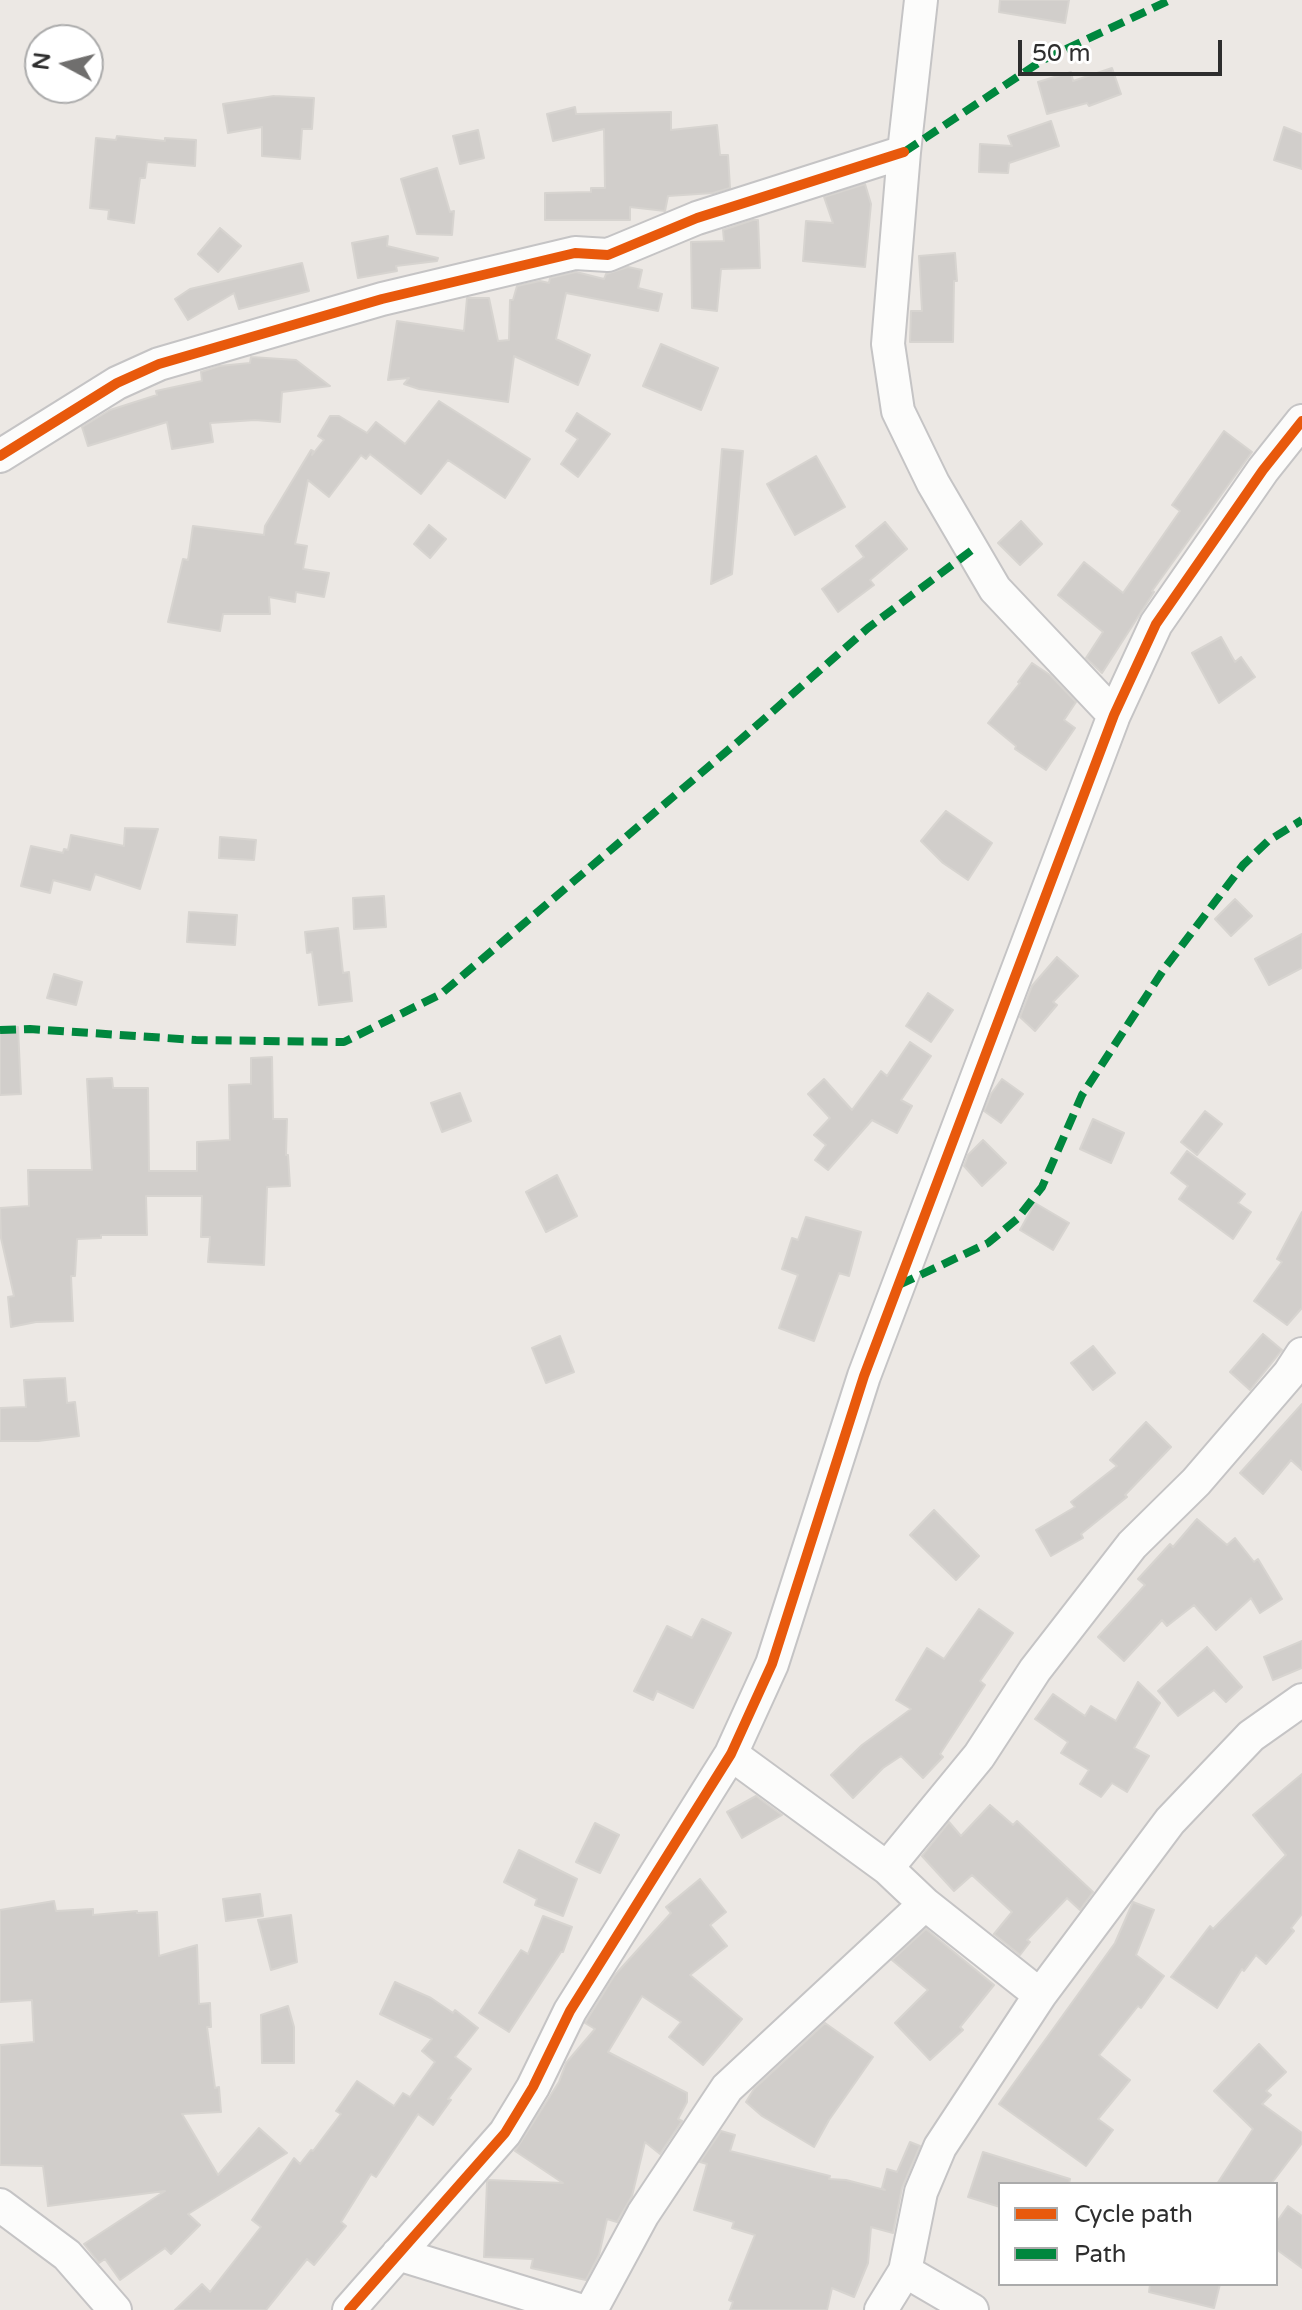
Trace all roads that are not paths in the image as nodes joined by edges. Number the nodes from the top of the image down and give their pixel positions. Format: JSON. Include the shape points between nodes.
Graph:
{"nodes":[{"id":1,"x":921,"y":0,"type":"edge"},
{"id":2,"x":904,"y":152,"type":"junction"},
{"id":3,"x":1302,"y":421,"type":"edge"},
{"id":4,"x":0,"y":456,"type":"edge"},
{"id":5,"x":1114,"y":715,"type":"junction"},
{"id":6,"x":1302,"y":1354,"type":"edge"},
{"id":7,"x":1302,"y":1700,"type":"edge"},
{"id":8,"x":731,"y":1754,"type":"junction"},
{"id":9,"x":887,"y":1868,"type":"junction"},
{"id":10,"x":925,"y":1904,"type":"junction"},
{"id":11,"x":1040,"y":1995,"type":"junction"},
{"id":12,"x":0,"y":2205,"type":"edge"},
{"id":13,"x":398,"y":2254,"type":"junction"},
{"id":14,"x":905,"y":2271,"type":"junction"},
{"id":15,"x":115,"y":2310,"type":"edge"},
{"id":16,"x":349,"y":2310,"type":"edge"},
{"id":17,"x":579,"y":2310,"type":"edge"},
{"id":18,"x":591,"y":2310,"type":"edge"},
{"id":19,"x":881,"y":2310,"type":"edge"},
{"id":20,"x":972,"y":2310,"type":"edge"}],
"edges":[{"from":1,"to":2,"type":"street"},
{"from":2,"to":4,"type":"street","via":[[697,218],[608,255],[575,253],[382,299],[159,364],[117,383]]},
{"from":2,"to":5,"type":"street","via":[[888,344],[898,411],[995,589]]},
{"from":3,"to":5,"type":"street","via":[[1156,624]]},
{"from":5,"to":8,"type":"street","via":[[864,1376],[772,1664]]},
{"from":6,"to":9,"type":"street","via":[[1196,1482],[1132,1545],[1035,1670],[979,1756]]},
{"from":7,"to":11,"type":"street","via":[[1251,1736],[1170,1821]]},
{"from":8,"to":9,"type":"street"},
{"from":8,"to":13,"type":"street","via":[[570,2011],[505,2133]]},
{"from":9,"to":10,"type":"street"},
{"from":10,"to":11,"type":"street"},
{"from":10,"to":18,"type":"street","via":[[727,2088],[643,2214]]},
{"from":11,"to":14,"type":"street","via":[[940,2147],[921,2192]]},
{"from":12,"to":15,"type":"street","via":[[67,2255]]},
{"from":13,"to":16,"type":"street"},
{"from":13,"to":17,"type":"street"},
{"from":14,"to":19,"type":"street"},
{"from":14,"to":20,"type":"street"}]}
